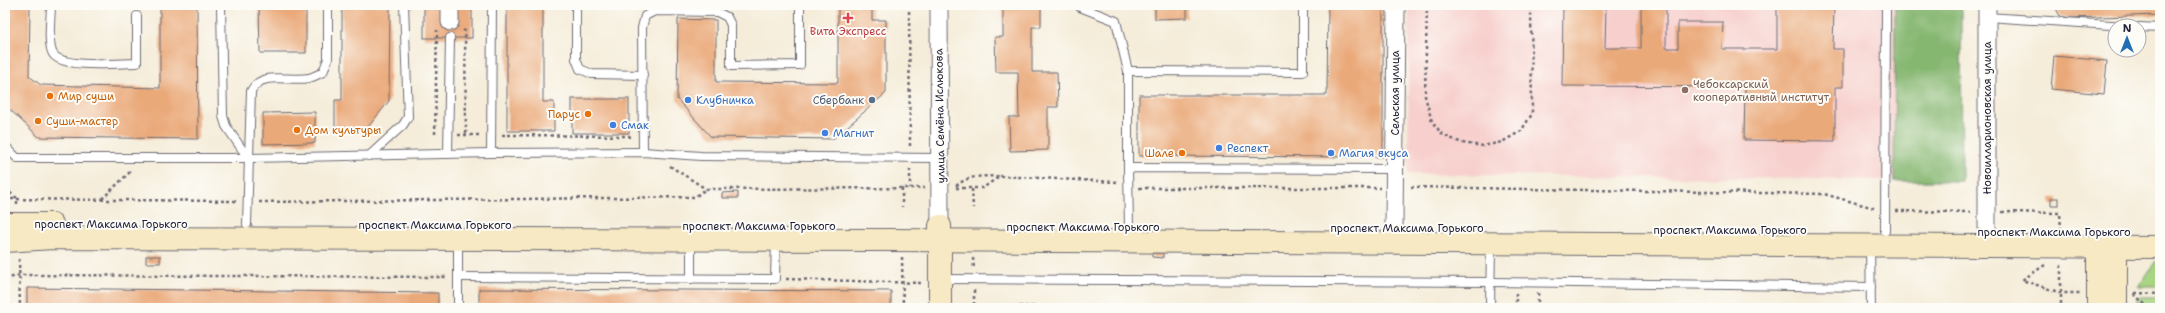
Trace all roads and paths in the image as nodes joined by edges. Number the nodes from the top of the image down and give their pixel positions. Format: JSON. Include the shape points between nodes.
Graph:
{"nodes":[{"id":1,"x":51,"y":5,"type":"edge"},
{"id":2,"x":221,"y":5,"type":"edge"},
{"id":3,"x":328,"y":5,"type":"edge"},
{"id":4,"x":404,"y":5,"type":"edge"},
{"id":5,"x":450,"y":5,"type":"edge"},
{"id":6,"x":492,"y":5,"type":"edge"},
{"id":7,"x":576,"y":5,"type":"edge"},
{"id":8,"x":800,"y":5,"type":"edge"},
{"id":9,"x":909,"y":5,"type":"edge"},
{"id":10,"x":939,"y":5,"type":"edge"},
{"id":11,"x":1080,"y":5,"type":"edge"},
{"id":12,"x":1302,"y":5,"type":"edge"},
{"id":13,"x":1396,"y":5,"type":"edge"},
{"id":14,"x":1427,"y":5,"type":"edge"},
{"id":15,"x":1531,"y":5,"type":"edge"},
{"id":16,"x":1886,"y":5,"type":"edge"},
{"id":17,"x":1987,"y":11,"type":"edge"},
{"id":18,"x":138,"y":16,"type":"dead end"},
{"id":19,"x":2107,"y":24,"type":"edge"},
{"id":20,"x":2147,"y":27,"type":"edge"},
{"id":21,"x":2160,"y":28,"type":"edge"},
{"id":22,"x":450,"y":30,"type":"joint"},
{"id":23,"x":1128,"y":71,"type":"junction"},
{"id":24,"x":642,"y":74,"type":"junction"},
{"id":25,"x":5,"y":146,"type":"edge"},
{"id":26,"x":491,"y":152,"type":"junction"},
{"id":27,"x":643,"y":152,"type":"junction"},
{"id":28,"x":448,"y":154,"type":"junction"},
{"id":29,"x":369,"y":156,"type":"junction"},
{"id":30,"x":144,"y":158,"type":"junction"},
{"id":31,"x":248,"y":158,"type":"junction"},
{"id":32,"x":910,"y":158,"type":"junction"},
{"id":33,"x":940,"y":158,"type":"junction"},
{"id":34,"x":669,"y":165,"type":"dead end"},
{"id":35,"x":1128,"y":168,"type":"junction"},
{"id":36,"x":1395,"y":169,"type":"junction"},
{"id":37,"x":1000,"y":176,"type":"junction"},
{"id":38,"x":1121,"y":182,"type":"dead end"},
{"id":39,"x":1410,"y":187,"type":"dead end"},
{"id":40,"x":5,"y":188,"type":"edge"},
{"id":41,"x":902,"y":188,"type":"junction"},
{"id":42,"x":910,"y":188,"type":"junction"},
{"id":43,"x":931,"y":188,"type":"dead end"},
{"id":44,"x":1135,"y":188,"type":"dead end"},
{"id":45,"x":1388,"y":188,"type":"dead end"},
{"id":46,"x":706,"y":189,"type":"junction"},
{"id":47,"x":972,"y":189,"type":"junction"},
{"id":48,"x":17,"y":198,"type":"junction"},
{"id":49,"x":5,"y":199,"type":"edge"},
{"id":50,"x":102,"y":199,"type":"junction"},
{"id":51,"x":242,"y":201,"type":"dead end"},
{"id":52,"x":257,"y":202,"type":"dead end"},
{"id":53,"x":902,"y":207,"type":"dead end"},
{"id":54,"x":972,"y":208,"type":"dead end"},
{"id":55,"x":1880,"y":210,"type":"dead end"},
{"id":56,"x":1894,"y":211,"type":"dead end"},
{"id":57,"x":1974,"y":212,"type":"dead end"},
{"id":58,"x":1999,"y":212,"type":"dead end"},
{"id":59,"x":11,"y":217,"type":"edge"},
{"id":60,"x":2060,"y":222,"type":"dead end"},
{"id":61,"x":247,"y":224,"type":"junction"},
{"id":62,"x":1129,"y":227,"type":"junction"},
{"id":63,"x":1886,"y":231,"type":"junction"},
{"id":64,"x":458,"y":232,"type":"junction"},
{"id":65,"x":1987,"y":232,"type":"junction"},
{"id":66,"x":940,"y":233,"type":"junction"},
{"id":67,"x":2160,"y":233,"type":"edge"},
{"id":68,"x":1395,"y":236,"type":"junction"},
{"id":69,"x":1490,"y":236,"type":"junction"},
{"id":70,"x":691,"y":240,"type":"junction"},
{"id":71,"x":776,"y":240,"type":"junction"},
{"id":72,"x":5,"y":241,"type":"edge"},
{"id":73,"x":2107,"y":242,"type":"junction"},
{"id":74,"x":1870,"y":246,"type":"junction"},
{"id":75,"x":2160,"y":247,"type":"edge"},
{"id":76,"x":902,"y":254,"type":"dead end"},
{"id":77,"x":19,"y":257,"type":"dead end"},
{"id":78,"x":2061,"y":263,"type":"dead end"},
{"id":79,"x":2048,"y":264,"type":"dead end"},
{"id":80,"x":20,"y":275,"type":"junction"},
{"id":81,"x":458,"y":277,"type":"junction"},
{"id":82,"x":5,"y":279,"type":"edge"},
{"id":83,"x":691,"y":279,"type":"junction"},
{"id":84,"x":775,"y":279,"type":"junction"},
{"id":85,"x":932,"y":281,"type":"junction"},
{"id":86,"x":1491,"y":282,"type":"junction"},
{"id":87,"x":902,"y":283,"type":"junction"},
{"id":88,"x":974,"y":285,"type":"dead end"},
{"id":89,"x":1871,"y":287,"type":"junction"},
{"id":90,"x":2061,"y":293,"type":"junction"},
{"id":91,"x":2080,"y":293,"type":"dead end"},
{"id":92,"x":2160,"y":294,"type":"edge"},
{"id":93,"x":974,"y":306,"type":"junction"},
{"id":94,"x":20,"y":308,"type":"edge"},
{"id":95,"x":458,"y":308,"type":"edge"},
{"id":96,"x":902,"y":308,"type":"edge"},
{"id":97,"x":940,"y":308,"type":"edge"},
{"id":98,"x":961,"y":308,"type":"edge"},
{"id":99,"x":1308,"y":308,"type":"edge"},
{"id":100,"x":1490,"y":308,"type":"edge"},
{"id":101,"x":1871,"y":308,"type":"edge"},
{"id":102,"x":2061,"y":308,"type":"edge"},
{"id":103,"x":2098,"y":308,"type":"edge"},
{"id":104,"x":2116,"y":308,"type":"edge"},
{"id":105,"x":2149,"y":308,"type":"edge"}],
"edges":[{"from":1,"to":18,"type":"lane","via":[[53,54],[61,61],[72,63],[137,63]]},
{"from":2,"to":31,"type":"lane","via":[[223,116],[226,126]]},
{"from":3,"to":31,"type":"lane","via":[[328,59],[323,72],[309,78],[264,79],[255,83],[251,91]]},
{"from":4,"to":29,"type":"lane","via":[[408,117],[403,125]]},
{"from":5,"to":22,"type":"street"},
{"from":6,"to":26,"type":"lane"},
{"from":7,"to":24,"type":"lane","via":[[576,59],[580,69],[592,74]]},
{"from":8,"to":24,"type":"lane","via":[[800,65],[731,66],[731,25],[727,17],[717,12],[655,11],[645,16],[642,28]]},
{"from":9,"to":32,"type":"path"},
{"from":10,"to":33,"type":"street","name":"улица Семёна Ислюкова"},
{"from":11,"to":23,"type":"lane","via":[[1116,21]]},
{"from":12,"to":23,"type":"lane","via":[[1302,72]]},
{"from":13,"to":36,"type":"street","name":"Сельская улица"},
{"from":14,"to":15,"type":"path","via":[[1425,96],[1432,122],[1443,135],[1462,143],[1483,146],[1502,142],[1521,131],[1532,114]]},
{"from":16,"to":63,"type":"lane"},
{"from":17,"to":19,"type":"lane"},
{"from":17,"to":65,"type":"street","name":"Новоилларионовская улица"},
{"from":20,"to":21,"type":"lane"},
{"from":22,"to":28,"type":"lane"},
{"from":23,"to":35,"type":"lane"},
{"from":24,"to":27,"type":"lane"},
{"from":25,"to":30,"type":"lane","via":[[17,158]]},
{"from":26,"to":27,"type":"lane"},
{"from":26,"to":28,"type":"lane"},
{"from":27,"to":32,"type":"lane","via":[[700,156]]},
{"from":28,"to":29,"type":"lane"},
{"from":29,"to":31,"type":"lane"},
{"from":30,"to":31,"type":"lane"},
{"from":30,"to":50,"type":"path"},
{"from":31,"to":61,"type":"lane"},
{"from":32,"to":33,"type":"lane"},
{"from":32,"to":42,"type":"path"},
{"from":33,"to":66,"type":"street","name":"улица Семёна Ислюкова"},
{"from":34,"to":46,"type":"path"},
{"from":35,"to":36,"type":"lane"},
{"from":35,"to":62,"type":"lane"},
{"from":36,"to":68,"type":"street","name":"Сельская улица"},
{"from":37,"to":38,"type":"path"},
{"from":37,"to":47,"type":"path","via":[[983,188]]},
{"from":37,"to":47,"type":"path","via":[[972,177],[954,187]]},
{"from":39,"to":55,"type":"path","via":[[1824,194]]},
{"from":40,"to":48,"type":"path"},
{"from":41,"to":42,"type":"path"},
{"from":41,"to":46,"type":"path"},
{"from":41,"to":53,"type":"path"},
{"from":42,"to":43,"type":"path"},
{"from":44,"to":45,"type":"path"},
{"from":46,"to":52,"type":"path","via":[[695,198]]},
{"from":47,"to":54,"type":"path"},
{"from":48,"to":49,"type":"path"},
{"from":48,"to":50,"type":"path"},
{"from":48,"to":59,"type":"path"},
{"from":50,"to":51,"type":"path"},
{"from":56,"to":57,"type":"path"},
{"from":58,"to":60,"type":"path","via":[[2060,212]]},
{"from":59,"to":61,"type":"main road","name":"проспект Максима Горького"},
{"from":61,"to":64,"type":"main road","name":"проспект Максима Горького"},
{"from":62,"to":66,"type":"main road","name":"проспект Максима Горького"},
{"from":62,"to":68,"type":"main road","name":"проспект Максима Горького"},
{"from":63,"to":65,"type":"main road","name":"проспект Максима Горького"},
{"from":63,"to":69,"type":"main road","name":"проспект Максима Горького"},
{"from":64,"to":66,"type":"main road","name":"проспект Максима Горького"},
{"from":64,"to":70,"type":"main road","name":"проспект Максима Горького"},
{"from":64,"to":72,"type":"main road","name":"проспект Максима Горького","via":[[53,238]]},
{"from":64,"to":81,"type":"lane"},
{"from":65,"to":73,"type":"main road","name":"проспект Максима Горького"},
{"from":66,"to":68,"type":"main road","name":"проспект Максима Горького"},
{"from":66,"to":71,"type":"main road","name":"проспект Максима Горького"},
{"from":66,"to":85,"type":"main road"},
{"from":67,"to":73,"type":"main road","name":"проспект Максима Горького"},
{"from":68,"to":69,"type":"main road","name":"проспект Максима Горького"},
{"from":69,"to":74,"type":"main road","name":"проспект Максима Горького"},
{"from":69,"to":86,"type":"lane"},
{"from":70,"to":71,"type":"main road","name":"проспект Максима Горького"},
{"from":70,"to":83,"type":"lane"},
{"from":71,"to":84,"type":"lane"},
{"from":73,"to":74,"type":"main road","name":"проспект Максима Горького"},
{"from":73,"to":75,"type":"main road","name":"проспект Максима Горького"},
{"from":73,"to":103,"type":"main road"},
{"from":73,"to":104,"type":"main road"},
{"from":74,"to":89,"type":"lane"},
{"from":76,"to":87,"type":"path"},
{"from":77,"to":80,"type":"path"},
{"from":78,"to":90,"type":"path"},
{"from":79,"to":90,"type":"path","via":[[2022,280]]},
{"from":80,"to":81,"type":"path"},
{"from":80,"to":82,"type":"path"},
{"from":80,"to":94,"type":"path"},
{"from":81,"to":83,"type":"lane"},
{"from":81,"to":95,"type":"lane"},
{"from":83,"to":84,"type":"lane"},
{"from":84,"to":87,"type":"path"},
{"from":85,"to":86,"type":"lane"},
{"from":85,"to":87,"type":"path"},
{"from":85,"to":97,"type":"main road"},
{"from":86,"to":89,"type":"lane"},
{"from":86,"to":100,"type":"lane"},
{"from":87,"to":96,"type":"path"},
{"from":88,"to":93,"type":"path"},
{"from":89,"to":101,"type":"lane"},
{"from":90,"to":91,"type":"path"},
{"from":90,"to":102,"type":"path"},
{"from":92,"to":105,"type":"path","via":[[2134,293]]},
{"from":93,"to":98,"type":"path"},
{"from":93,"to":99,"type":"path"}]}
